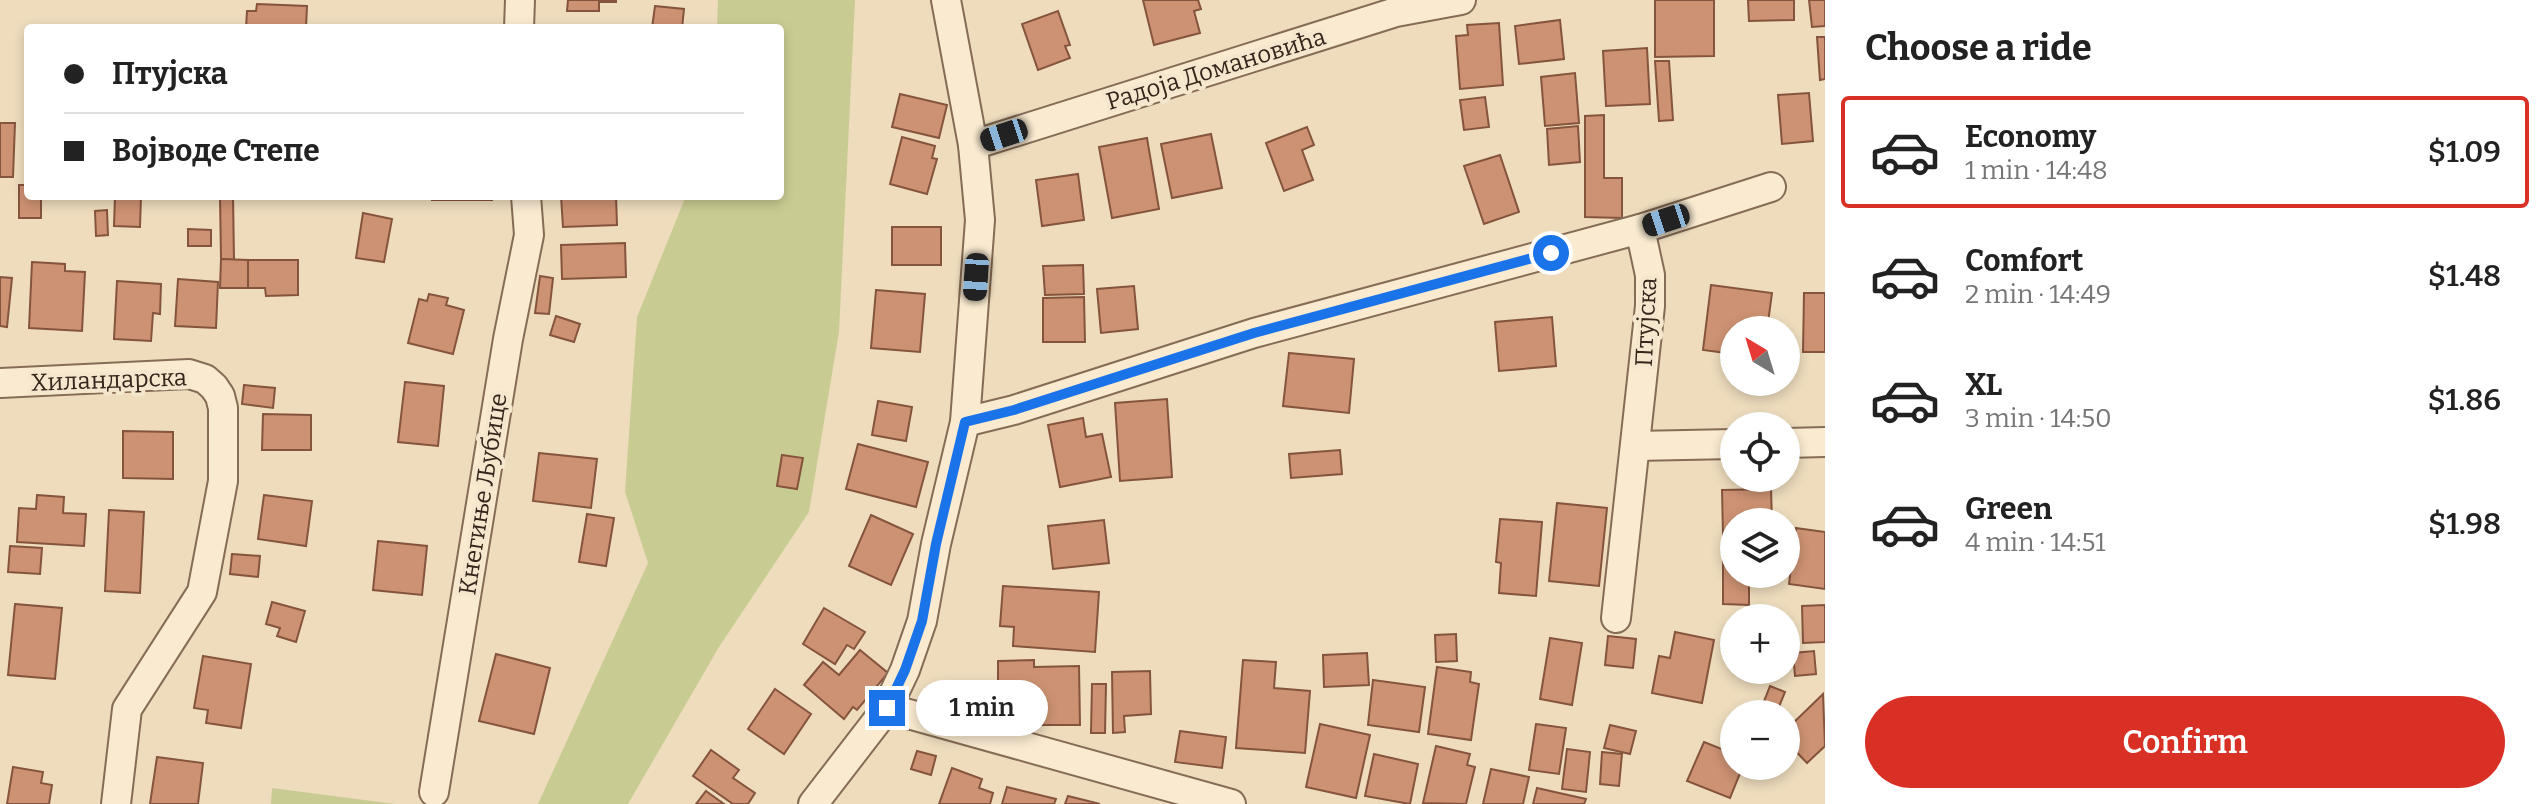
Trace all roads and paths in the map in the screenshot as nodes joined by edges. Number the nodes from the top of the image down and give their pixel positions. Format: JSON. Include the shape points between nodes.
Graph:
{"nodes":[{"id":1,"x":520,"y":0,"type":"edge"},
{"id":2,"x":946,"y":0,"type":"edge"},
{"id":3,"x":1461,"y":0,"type":"edge"},
{"id":4,"x":519,"y":24,"type":"edge"},
{"id":5,"x":973,"y":145,"type":"junction"},
{"id":6,"x":1771,"y":187,"type":"dead end"},
{"id":7,"x":526,"y":200,"type":"edge"},
{"id":8,"x":1640,"y":229,"type":"junction"},
{"id":9,"x":0,"y":383,"type":"edge"},
{"id":10,"x":965,"y":422,"type":"junction"},
{"id":11,"x":1825,"y":442,"type":"edge"},
{"id":12,"x":1800,"y":443,"type":"edge"},
{"id":13,"x":1720,"y":444,"type":"edge"},
{"id":14,"x":1635,"y":446,"type":"junction"},
{"id":15,"x":1616,"y":618,"type":"dead end"},
{"id":16,"x":887,"y":708,"type":"junction"},
{"id":17,"x":434,"y":792,"type":"dead end"},
{"id":18,"x":116,"y":804,"type":"edge"},
{"id":19,"x":813,"y":804,"type":"edge"},
{"id":20,"x":1231,"y":804,"type":"edge"}],
"edges":[{"from":1,"to":4,"type":"street"},
{"from":2,"to":5,"type":"street"},
{"from":3,"to":5,"type":"street","name":"Радоја Домановића","via":[[1396,12]]},
{"from":5,"to":10,"type":"street","via":[[980,220]]},
{"from":6,"to":8,"type":"street"},
{"from":7,"to":17,"type":"street","name":"Кнегиње Љубице","via":[[529,235]]},
{"from":8,"to":10,"type":"street","via":[[1254,333]]},
{"from":8,"to":14,"type":"street","name":"Птујска","via":[[1650,306]]},
{"from":9,"to":18,"type":"street","name":"Хиландарска","via":[[189,374],[214,387],[223,408],[223,481],[202,592],[127,709]]},
{"from":10,"to":16,"type":"street","via":[[922,621]]},
{"from":11,"to":12,"type":"street"},
{"from":13,"to":14,"type":"street"},
{"from":14,"to":15,"type":"street","name":"Птујска"},
{"from":16,"to":19,"type":"street"},
{"from":16,"to":20,"type":"street"}]}
